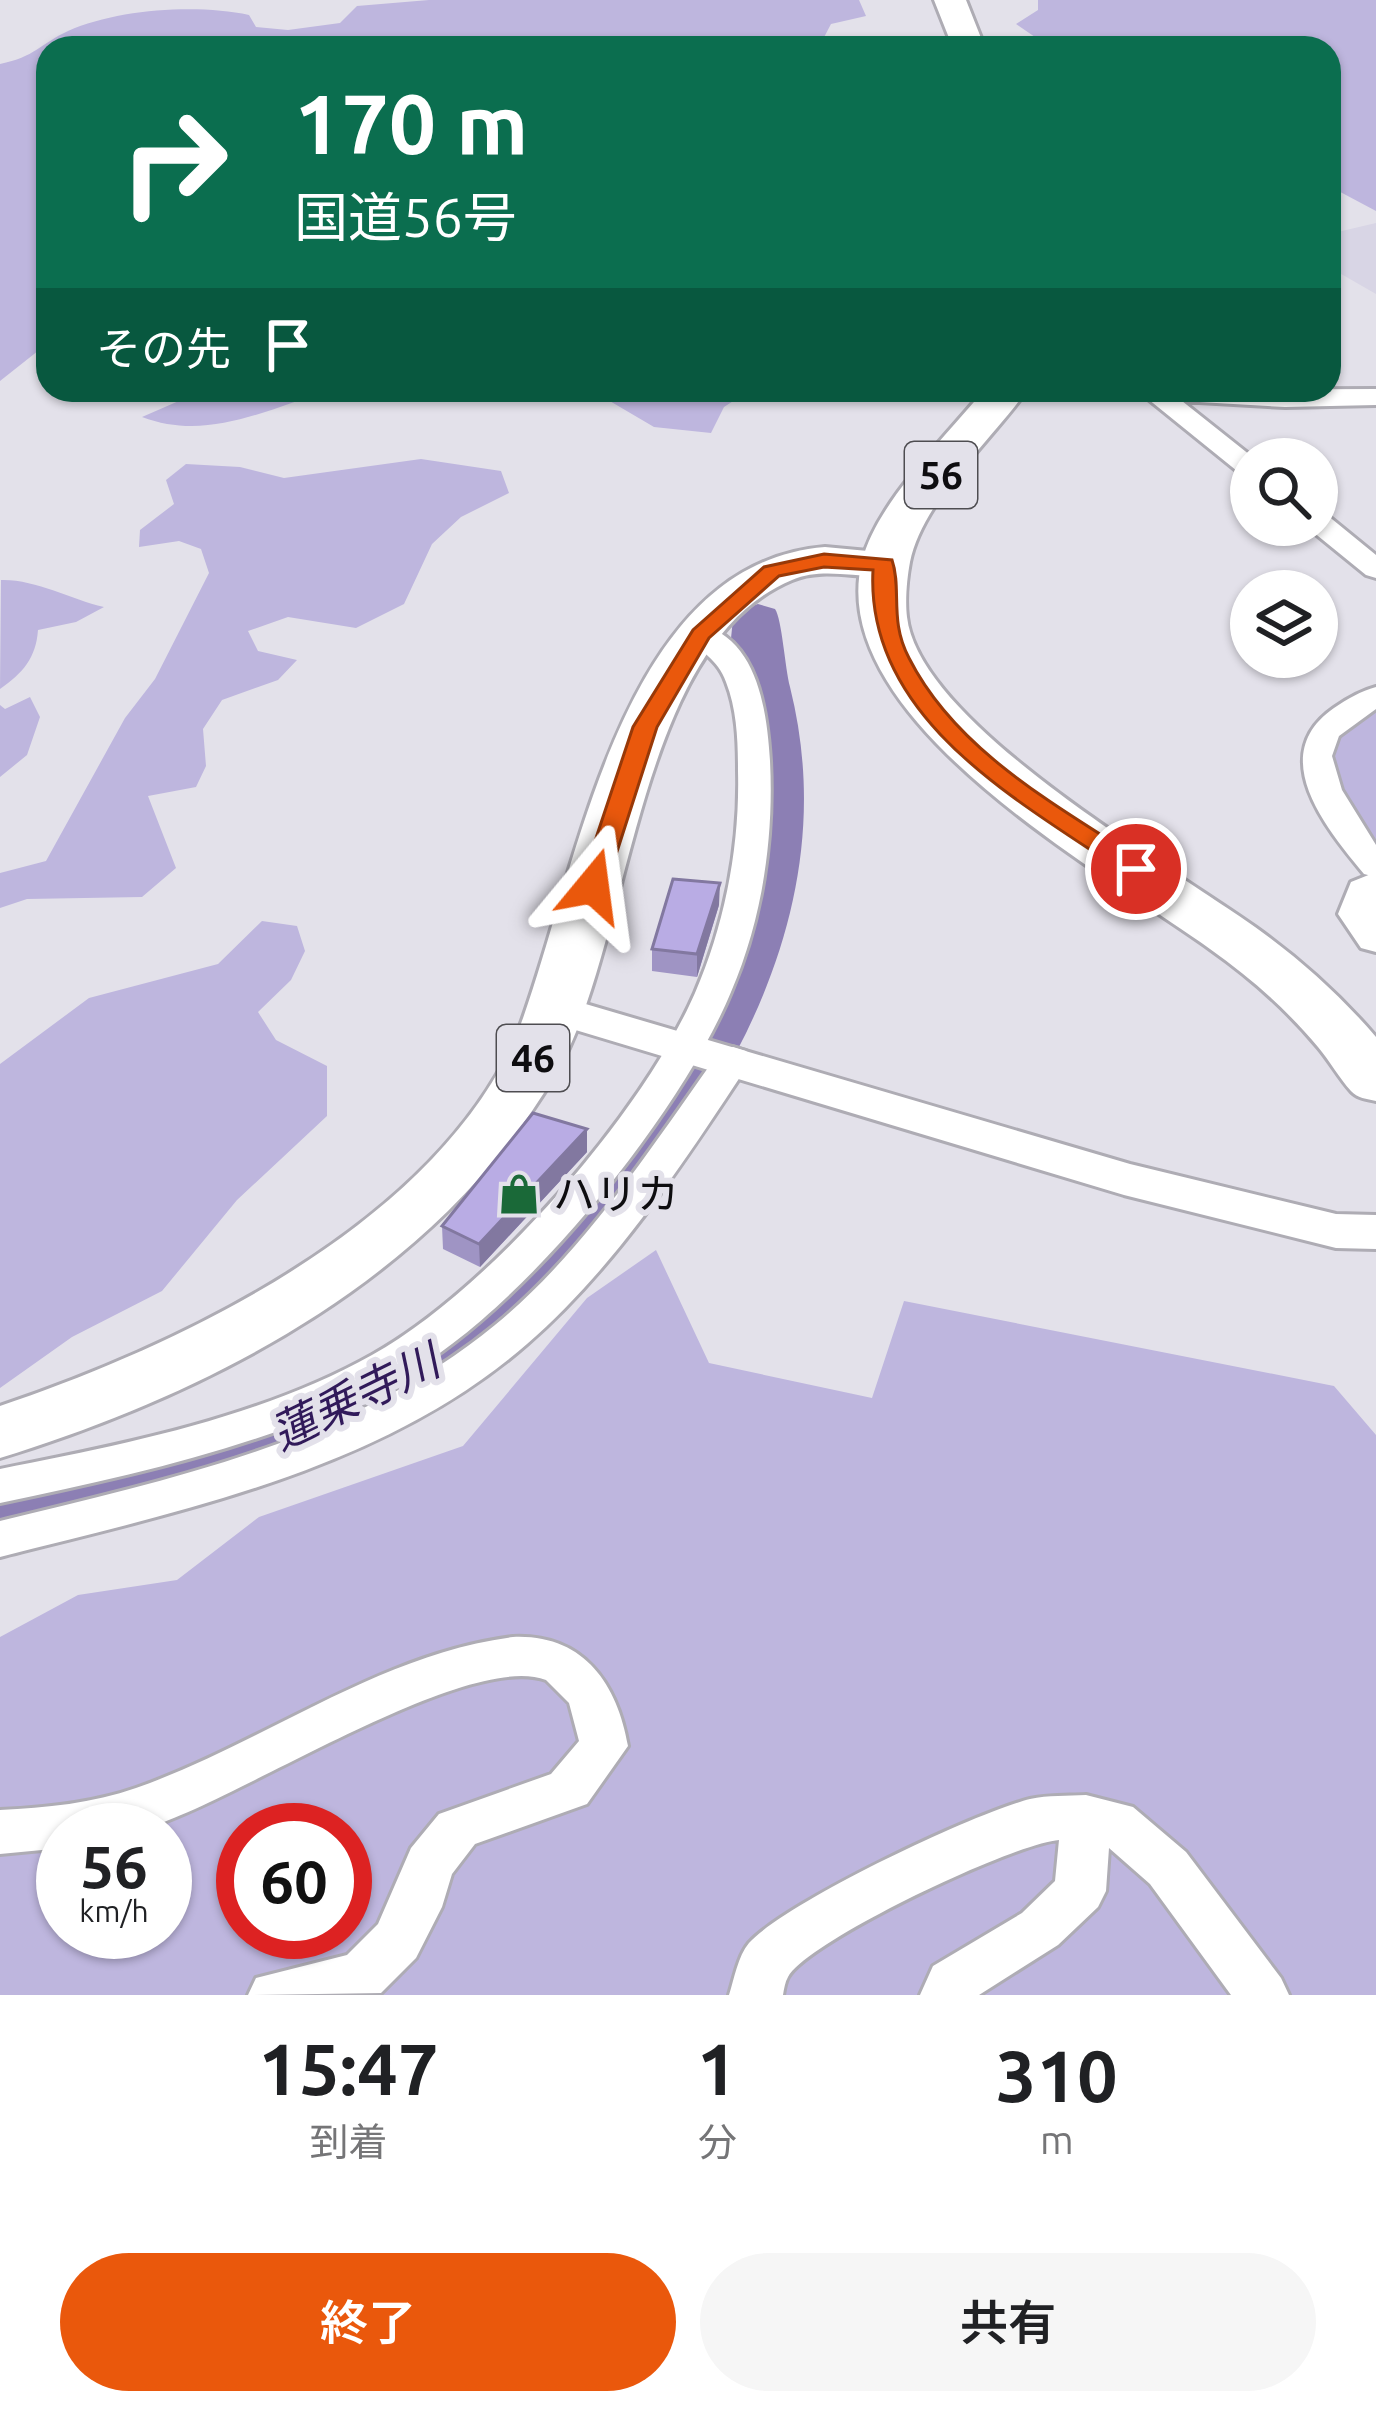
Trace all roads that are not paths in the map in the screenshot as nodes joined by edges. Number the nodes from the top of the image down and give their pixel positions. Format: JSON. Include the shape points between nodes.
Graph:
{"nodes":[{"id":1,"x":950,"y":0,"type":"edge"},
{"id":2,"x":964,"y":36,"type":"edge"},
{"id":3,"x":1376,"y":397,"type":"edge"},
{"id":4,"x":1341,"y":398,"type":"edge"},
{"id":5,"x":997,"y":402,"type":"edge"},
{"id":6,"x":1167,"y":402,"type":"edge"},
{"id":7,"x":1230,"y":452,"type":"edge"},
{"id":8,"x":1338,"y":538,"type":"edge"},
{"id":9,"x":884,"y":564,"type":"junction"},
{"id":10,"x":1376,"y":569,"type":"edge"},
{"id":11,"x":700,"y":634,"type":"junction"},
{"id":12,"x":1376,"y":696,"type":"edge"},
{"id":13,"x":1376,"y":867,"type":"edge"},
{"id":14,"x":1376,"y":885,"type":"edge"},
{"id":15,"x":1376,"y":939,"type":"edge"},
{"id":16,"x":555,"y":1009,"type":"junction"},
{"id":17,"x":682,"y":1045,"type":"junction"},
{"id":18,"x":733,"y":1059,"type":"junction"},
{"id":19,"x":1376,"y":1081,"type":"edge"},
{"id":20,"x":1376,"y":1232,"type":"edge"},
{"id":21,"x":0,"y":1432,"type":"edge"},
{"id":22,"x":0,"y":1486,"type":"edge"},
{"id":23,"x":0,"y":1539,"type":"edge"},
{"id":24,"x":1086,"y":1817,"type":"junction"},
{"id":25,"x":0,"y":1832,"type":"edge"},
{"id":26,"x":275,"y":1995,"type":"edge"},
{"id":27,"x":755,"y":1995,"type":"edge"},
{"id":28,"x":947,"y":1995,"type":"edge"},
{"id":29,"x":1262,"y":1995,"type":"edge"}],
"edges":[{"from":1,"to":2,"type":"highway"},
{"from":3,"to":4,"type":"street"},
{"from":5,"to":9,"type":"highway","number":"56","via":[[908,517]]},
{"from":6,"to":7,"type":"street"},
{"from":8,"to":10,"type":"street"},
{"from":9,"to":11,"type":"main road","number":"46","via":[[824,561],[772,571]]},
{"from":9,"to":19,"type":"highway","number":"56","via":[[882,611],[896,657],[940,722],[1003,779],[1279,973]]},
{"from":11,"to":16,"type":"main road","number":"46","via":[[645,727]]},
{"from":11,"to":17,"type":"street","via":[[733,658],[752,723],[756,819],[746,890],[704,1013]]},
{"from":12,"to":13,"type":"street","via":[[1324,728],[1313,757],[1318,782]]},
{"from":14,"to":15,"type":"street","via":[[1360,914]]},
{"from":16,"to":17,"type":"street"},
{"from":16,"to":21,"type":"main road","number":"46","via":[[523,1081],[474,1143],[417,1209],[337,1271],[219,1344],[76,1408]]},
{"from":17,"to":18,"type":"street"},
{"from":17,"to":22,"type":"street","via":[[614,1154],[484,1292],[394,1362],[260,1422],[160,1454]]},
{"from":18,"to":20,"type":"street","via":[[1124,1180],[1336,1231]]},
{"from":18,"to":23,"type":"street","via":[[570,1274],[510,1336],[441,1384],[237,1477]]},
{"from":24,"to":27,"type":"street","via":[[1033,1820],[818,1922],[766,1961]]},
{"from":24,"to":28,"type":"street","via":[[1080,1891],[1040,1929],[952,1983]]},
{"from":24,"to":29,"type":"street","via":[[1115,1822],[1168,1868]]},
{"from":25,"to":26,"type":"street","via":[[61,1830],[157,1803],[397,1689],[500,1657],[534,1655],[575,1674],[599,1708],[604,1746],[569,1789],[457,1829],[429,1864],[397,1942],[362,1976]]}]}
